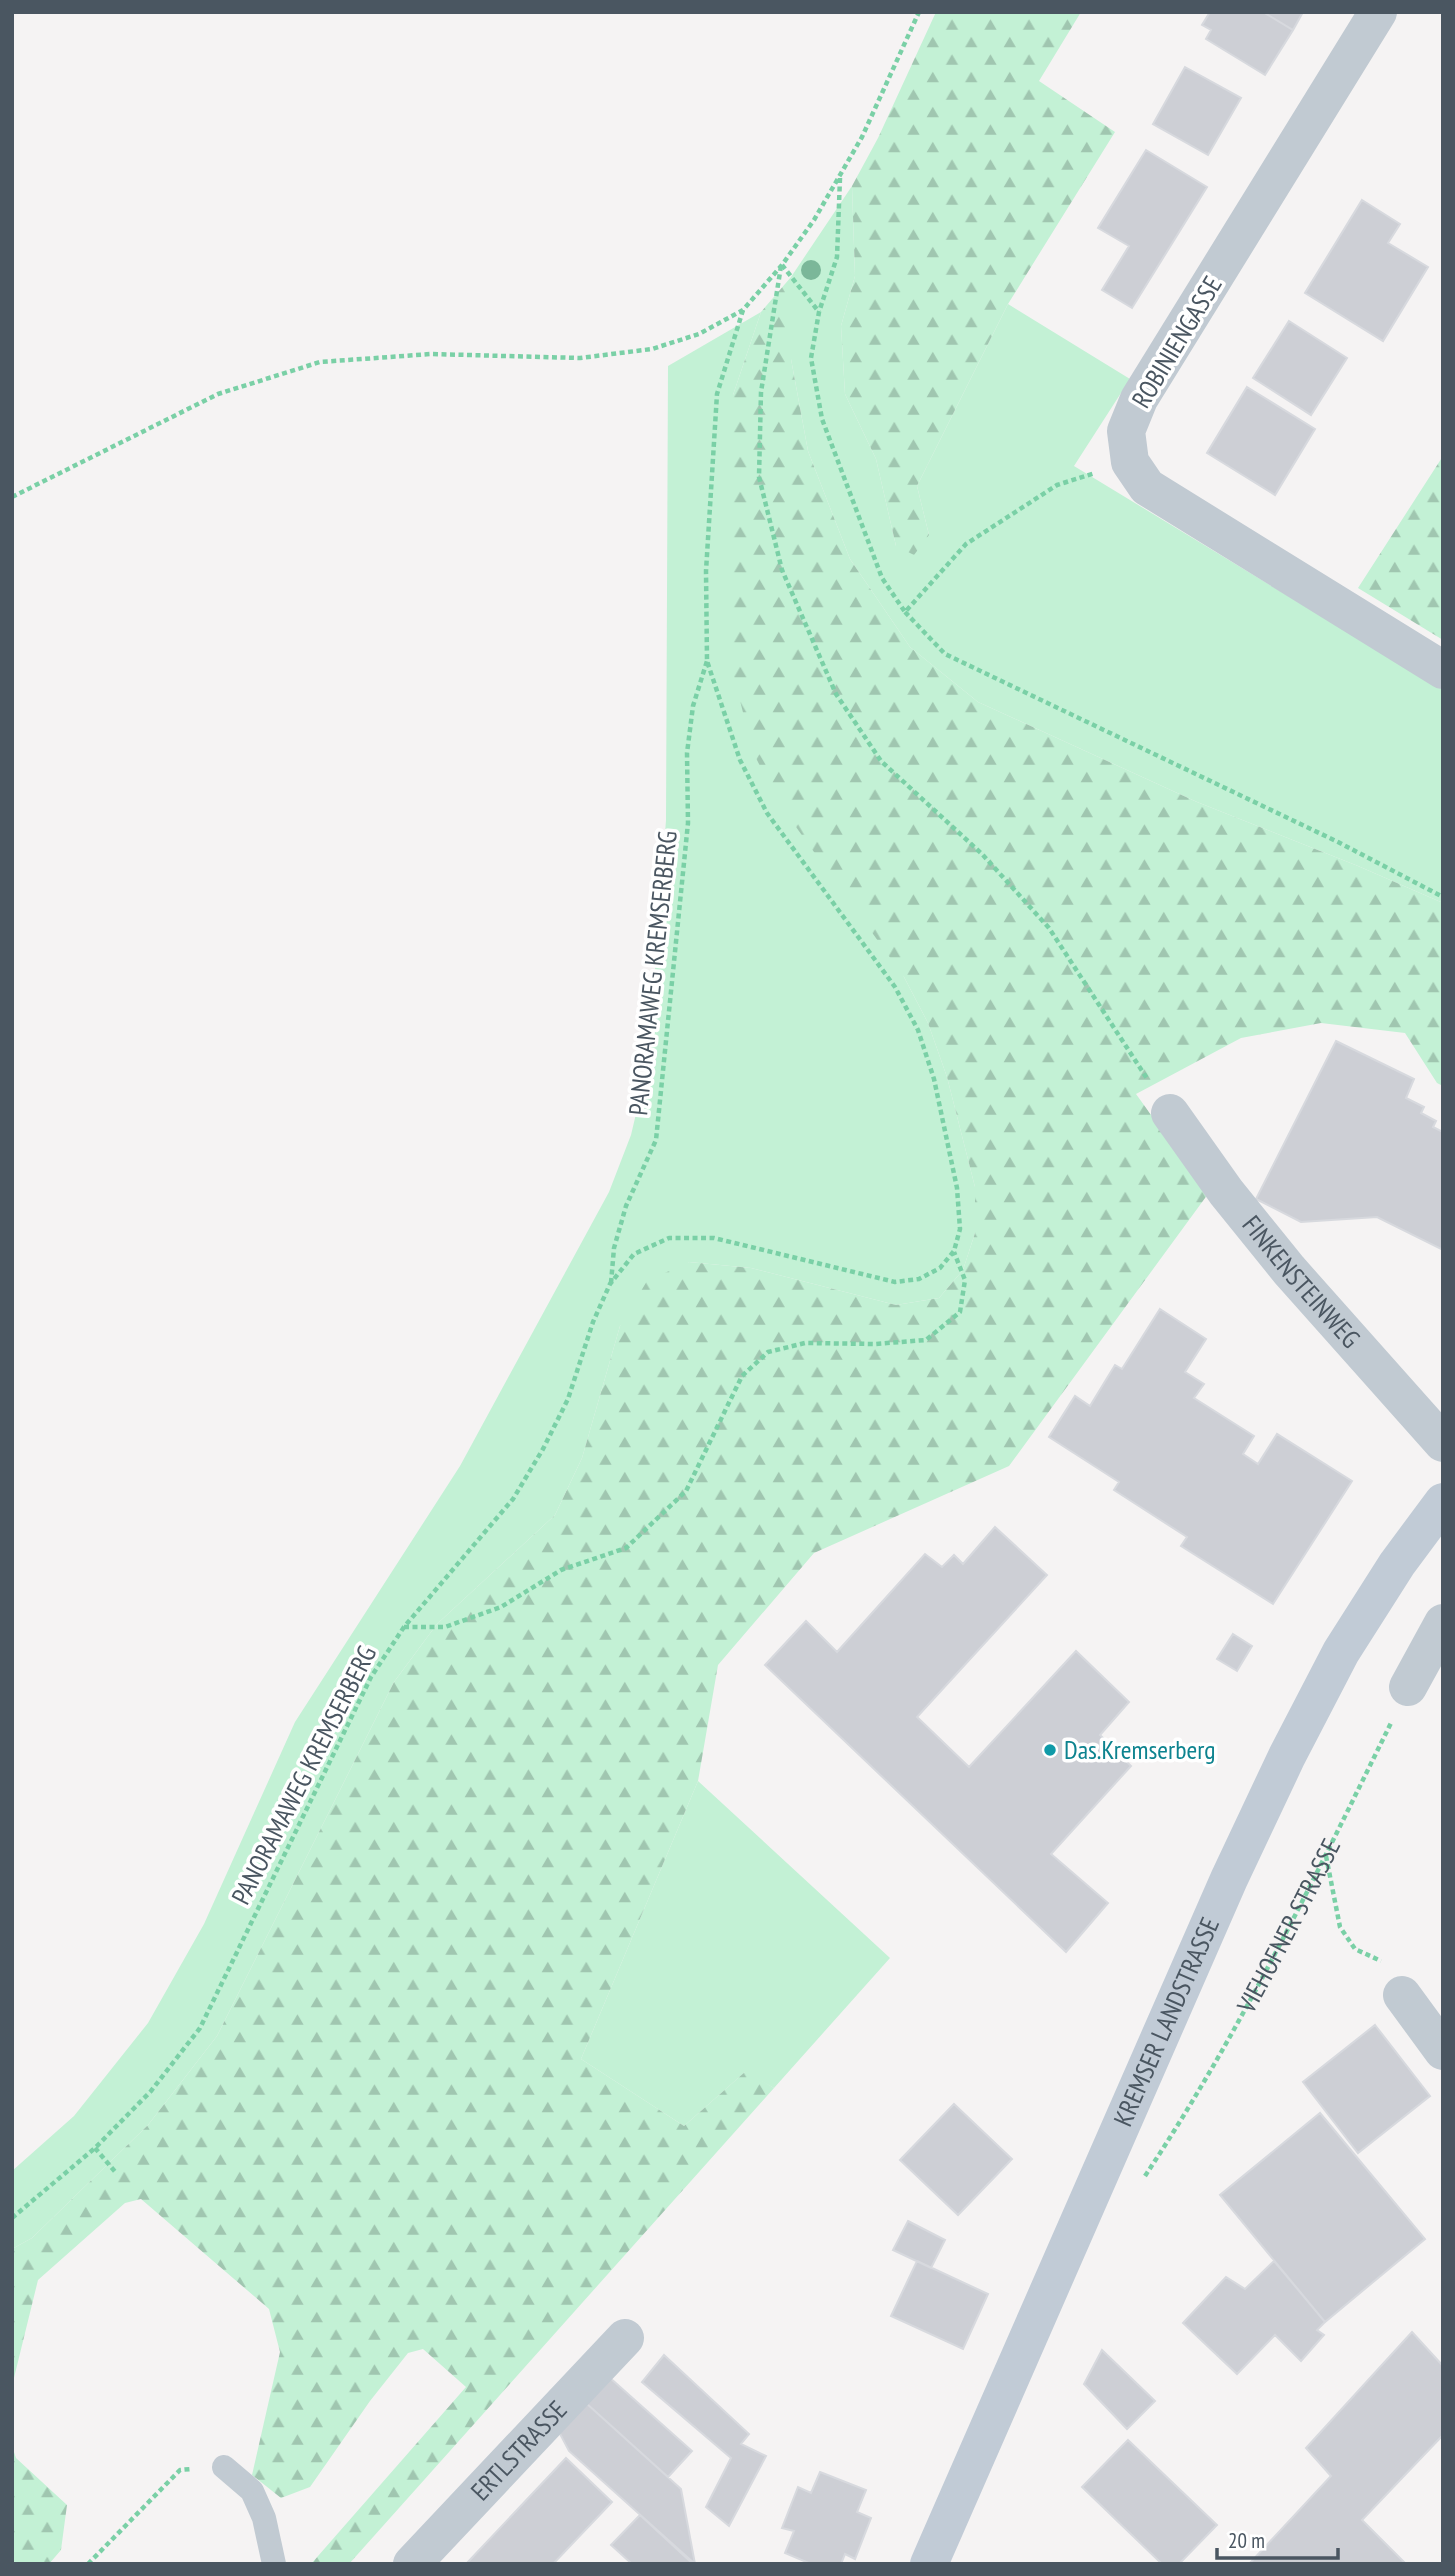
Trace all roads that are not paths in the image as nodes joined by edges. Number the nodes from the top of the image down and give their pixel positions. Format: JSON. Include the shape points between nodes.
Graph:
{"nodes":[{"id":1,"x":1378,"y":12,"type":"edge"},
{"id":2,"x":1443,"y":670,"type":"edge"},
{"id":3,"x":1170,"y":1114,"type":"road end"},
{"id":4,"x":1443,"y":1443,"type":"edge"},
{"id":5,"x":1443,"y":1502,"type":"edge"},
{"id":6,"x":1443,"y":1623,"type":"edge"},
{"id":7,"x":1408,"y":1687,"type":"road end"},
{"id":8,"x":1402,"y":1995,"type":"dead end"},
{"id":9,"x":1443,"y":2051,"type":"edge"},
{"id":10,"x":625,"y":2338,"type":"dead end"},
{"id":11,"x":224,"y":2467,"type":"road end"},
{"id":12,"x":274,"y":2564,"type":"edge"},
{"id":13,"x":412,"y":2564,"type":"edge"},
{"id":14,"x":929,"y":2564,"type":"edge"}],
"edges":[{"from":1,"to":2,"type":"street","name":"ROBINIENGASSE","via":[[1139,400],[1126,430],[1130,462],[1147,487]]},
{"from":3,"to":4,"type":"street","name":"FINKENSTEINWEG","via":[[1289,1270]]},
{"from":5,"to":14,"type":"main road","name":"KREMSER LANDSTRASSE","via":[[1396,1564],[1341,1652],[1287,1756]]},
{"from":6,"to":7,"type":"street"},
{"from":8,"to":9,"type":"street"},
{"from":10,"to":13,"type":"street","name":"ERTLSTRASSE"},
{"from":11,"to":12,"type":"lane","via":[[252,2491],[264,2518]]}]}
